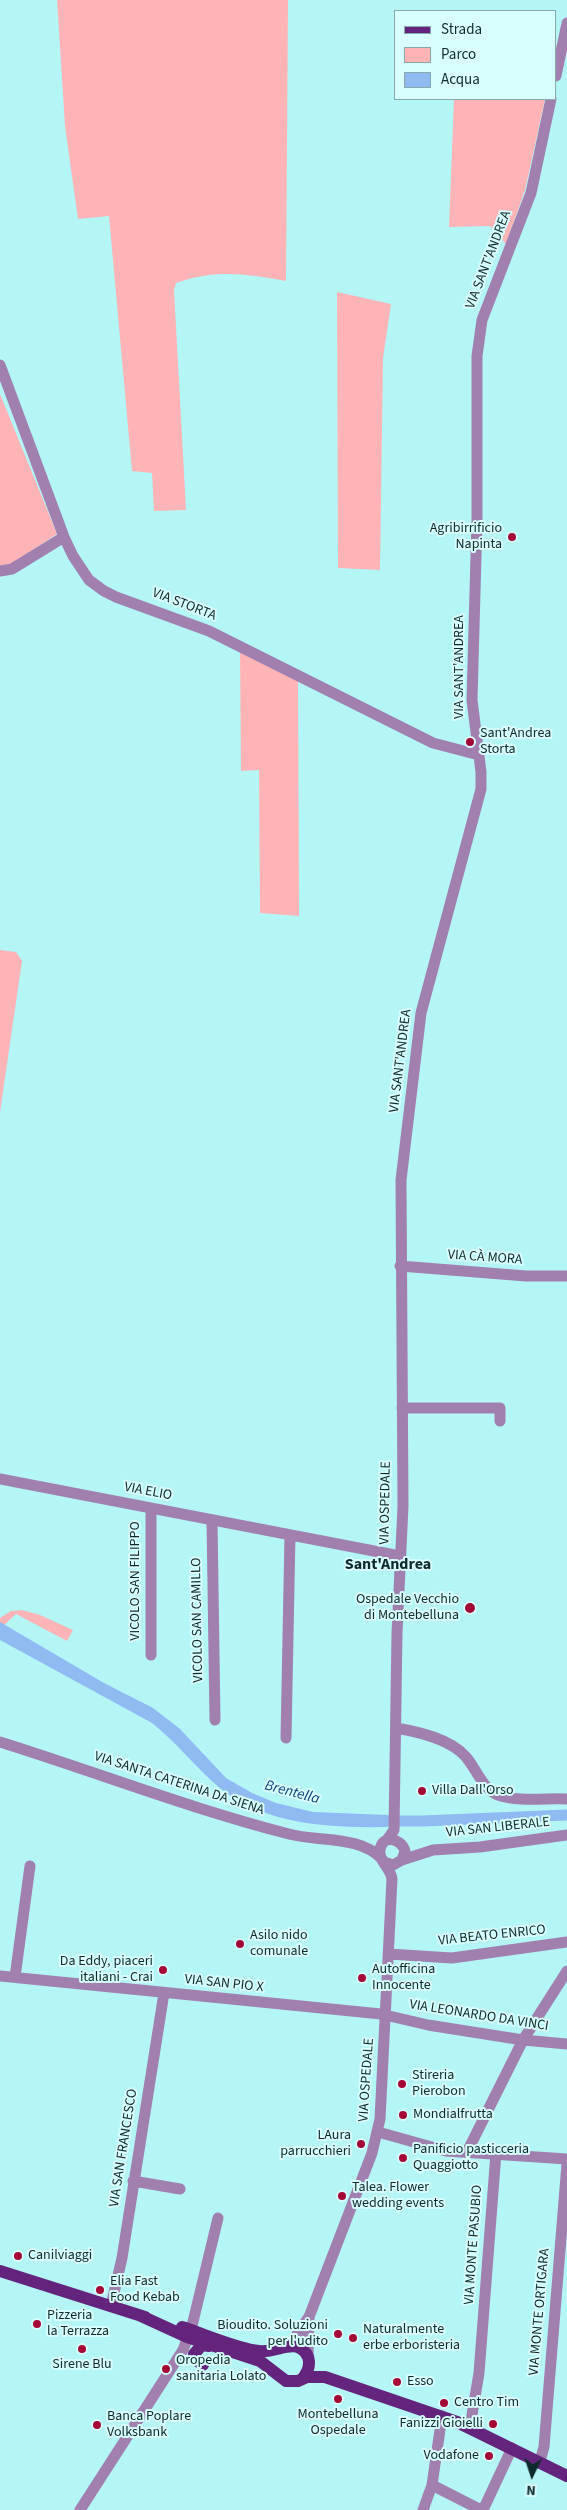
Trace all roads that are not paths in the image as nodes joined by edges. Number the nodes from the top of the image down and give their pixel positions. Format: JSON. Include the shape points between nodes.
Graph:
{"nodes":[{"id":1,"x":567,"y":22,"type":"edge"},
{"id":2,"x":557,"y":71,"type":"edge"},
{"id":3,"x":551,"y":100,"type":"edge"},
{"id":4,"x":0,"y":365,"type":"edge"},
{"id":5,"x":64,"y":537,"type":"junction"},
{"id":6,"x":0,"y":571,"type":"edge"},
{"id":7,"x":479,"y":755,"type":"junction"},
{"id":8,"x":400,"y":1266,"type":"junction"},
{"id":9,"x":567,"y":1276,"type":"edge"},
{"id":10,"x":402,"y":1408,"type":"junction"},
{"id":11,"x":500,"y":1421,"type":"dead end"},
{"id":12,"x":0,"y":1479,"type":"edge"},
{"id":13,"x":151,"y":1508,"type":"junction"},
{"id":14,"x":212,"y":1520,"type":"junction"},
{"id":15,"x":290,"y":1535,"type":"junction"},
{"id":16,"x":400,"y":1556,"type":"junction"},
{"id":17,"x":151,"y":1655,"type":"dead end"},
{"id":18,"x":215,"y":1720,"type":"dead end"},
{"id":19,"x":396,"y":1728,"type":"junction"},
{"id":20,"x":286,"y":1738,"type":"dead end"},
{"id":21,"x":0,"y":1742,"type":"edge"},
{"id":22,"x":567,"y":1798,"type":"edge"},
{"id":23,"x":567,"y":1835,"type":"edge"},
{"id":24,"x":393,"y":1841,"type":"junction"},
{"id":25,"x":350,"y":1843,"type":"junction"},
{"id":26,"x":433,"y":1850,"type":"junction"},
{"id":27,"x":382,"y":1860,"type":"junction"},
{"id":28,"x":401,"y":1861,"type":"junction"},
{"id":29,"x":30,"y":1866,"type":"dead end"},
{"id":30,"x":392,"y":1883,"type":"junction"},
{"id":31,"x":567,"y":1942,"type":"edge"},
{"id":32,"x":389,"y":1954,"type":"junction"},
{"id":33,"x":567,"y":1971,"type":"edge"},
{"id":34,"x":0,"y":1976,"type":"edge"},
{"id":35,"x":15,"y":1977,"type":"junction"},
{"id":36,"x":164,"y":1993,"type":"junction"},
{"id":37,"x":386,"y":2015,"type":"junction"},
{"id":38,"x":523,"y":2040,"type":"junction"},
{"id":39,"x":567,"y":2044,"type":"edge"},
{"id":40,"x":378,"y":2132,"type":"junction"},
{"id":41,"x":467,"y":2152,"type":"junction"},
{"id":42,"x":496,"y":2153,"type":"junction"},
{"id":43,"x":567,"y":2159,"type":"edge"},
{"id":44,"x":567,"y":2164,"type":"edge"},
{"id":45,"x":133,"y":2181,"type":"junction"},
{"id":46,"x":180,"y":2189,"type":"dead end"},
{"id":47,"x":218,"y":2218,"type":"dead end"},
{"id":48,"x":0,"y":2271,"type":"edge"},
{"id":49,"x":111,"y":2306,"type":"junction"},
{"id":50,"x":309,"y":2317,"type":"junction"},
{"id":51,"x":189,"y":2333,"type":"junction"},
{"id":52,"x":209,"y":2346,"type":"junction"},
{"id":53,"x":284,"y":2348,"type":"junction"},
{"id":54,"x":309,"y":2359,"type":"junction"},
{"id":55,"x":174,"y":2363,"type":"junction"},
{"id":56,"x":203,"y":2366,"type":"joint"},
{"id":57,"x":276,"y":2373,"type":"junction"},
{"id":58,"x":325,"y":2377,"type":"junction"},
{"id":59,"x":303,"y":2378,"type":"junction"},
{"id":60,"x":442,"y":2416,"type":"junction"},
{"id":61,"x":470,"y":2427,"type":"junction"},
{"id":62,"x":512,"y":2448,"type":"junction"},
{"id":63,"x":540,"y":2462,"type":"junction"},
{"id":64,"x":567,"y":2476,"type":"edge"},
{"id":65,"x":432,"y":2486,"type":"junction"},
{"id":66,"x":80,"y":2510,"type":"edge"},
{"id":67,"x":423,"y":2510,"type":"edge"},
{"id":68,"x":482,"y":2510,"type":"edge"}],
"edges":[{"from":1,"to":2,"type":"street"},
{"from":3,"to":7,"type":"street","name":"VIA SANT'ANDREA","via":[[531,193],[482,320],[477,356],[472,700]]},
{"from":4,"to":5,"type":"street","name":"VIA STORTA"},
{"from":5,"to":6,"type":"street","via":[[12,569]]},
{"from":5,"to":7,"type":"street","name":"VIA STORTA","via":[[84,574],[104,591],[209,630],[433,743]]},
{"from":7,"to":8,"type":"street","name":"VIA SANT'ANDREA","via":[[481,790],[421,1013],[401,1180]]},
{"from":8,"to":9,"type":"street","name":"VIA CÀ MORA"},
{"from":8,"to":10,"type":"street","name":"VIA OSPEDALE"},
{"from":10,"to":11,"type":"street","via":[[500,1408]]},
{"from":10,"to":16,"type":"street","name":"VIA OSPEDALE"},
{"from":12,"to":13,"type":"street","name":"VIA ELIO"},
{"from":13,"to":14,"type":"street","name":"VIA ELIO"},
{"from":13,"to":17,"type":"street","name":"VICOLO SAN FILIPPO"},
{"from":14,"to":15,"type":"street","name":"VIA ELIO"},
{"from":14,"to":18,"type":"street","name":"VICOLO SAN CAMILLO"},
{"from":15,"to":16,"type":"street","name":"VIA ELIO"},
{"from":15,"to":20,"type":"street"},
{"from":16,"to":19,"type":"street","name":"VIA OSPEDALE"},
{"from":19,"to":22,"type":"street","via":[[452,1745],[465,1755],[488,1787],[498,1795]]},
{"from":19,"to":24,"type":"street","name":"VIA OSPEDALE"},
{"from":21,"to":25,"type":"street","name":"VIA SANTA CATERINA DA SIENA","via":[[227,1818],[298,1836]]},
{"from":23,"to":26,"type":"street","name":"VIA SAN LIBERALE"},
{"from":24,"to":25,"type":"street","name":"VIA SANTA CATERINA DA SIENA"},
{"from":24,"to":26,"type":"street","name":"VIA SAN LIBERALE"},
{"from":24,"to":27,"type":"street","via":[[379,1851]]},
{"from":24,"to":28,"type":"street","via":[[405,1850]]},
{"from":25,"to":27,"type":"street","name":"VIA SANTA CATERINA DA SIENA","via":[[364,1846]]},
{"from":26,"to":28,"type":"street","name":"VIA SAN LIBERALE"},
{"from":27,"to":28,"type":"street","via":[[393,1865]]},
{"from":27,"to":30,"type":"street","name":"VIA OSPEDALE","via":[[390,1871]]},
{"from":28,"to":30,"type":"street","name":"VIA OSPEDALE"},
{"from":29,"to":35,"type":"street"},
{"from":30,"to":32,"type":"street","name":"VIA OSPEDALE"},
{"from":31,"to":32,"type":"street","name":"VIA BEATO ENRICO","via":[[452,1958]]},
{"from":32,"to":37,"type":"street","name":"VIA OSPEDALE"},
{"from":33,"to":38,"type":"street"},
{"from":34,"to":35,"type":"street","name":"VIA SAN PIO X"},
{"from":35,"to":36,"type":"street","name":"VIA SAN PIO X"},
{"from":36,"to":37,"type":"street","name":"VIA SAN PIO X"},
{"from":36,"to":45,"type":"street","name":"VIA SAN FRANCESCO"},
{"from":37,"to":38,"type":"street","name":"VIA LEONARDO DA VINCI"},
{"from":37,"to":40,"type":"street","name":"VIA OSPEDALE"},
{"from":38,"to":39,"type":"street","name":"VIA LEONARDO DA VINCI"},
{"from":38,"to":41,"type":"street"},
{"from":40,"to":41,"type":"street","via":[[428,2148]]},
{"from":40,"to":50,"type":"street","name":"VIA OSPEDALE"},
{"from":41,"to":42,"type":"street"},
{"from":42,"to":43,"type":"street"},
{"from":42,"to":61,"type":"street","name":"VIA MONTE PASUBIO","via":[[479,2373]]},
{"from":44,"to":63,"type":"street","name":"VIA MONTE ORTIGARA","via":[[544,2446]]},
{"from":45,"to":46,"type":"street"},
{"from":45,"to":49,"type":"street","name":"VIA SAN FRANCESCO","via":[[122,2258]]},
{"from":47,"to":51,"type":"street"},
{"from":48,"to":49,"type":"main road"},
{"from":49,"to":51,"type":"main road"},
{"from":50,"to":53,"type":"street"},
{"from":50,"to":54,"type":"street","name":"VIA OSPEDALE"},
{"from":51,"to":52,"type":"main road"},
{"from":51,"to":53,"type":"main road","via":[[258,2351]]},
{"from":51,"to":55,"type":"street"},
{"from":52,"to":56,"type":"main road","via":[[202,2345],[194,2354]]},
{"from":52,"to":57,"type":"main road","via":[[260,2361]]},
{"from":53,"to":54,"type":"main road","via":[[300,2348]]},
{"from":53,"to":57,"type":"main road","via":[[273,2361]]},
{"from":54,"to":58,"type":"main road"},
{"from":54,"to":59,"type":"main road"},
{"from":55,"to":56,"type":"street","via":[[183,2356]]},
{"from":55,"to":66,"type":"street"},
{"from":57,"to":59,"type":"main road","via":[[292,2382]]},
{"from":58,"to":59,"type":"main road"},
{"from":58,"to":60,"type":"main road"},
{"from":60,"to":61,"type":"main road"},
{"from":60,"to":65,"type":"street"},
{"from":61,"to":62,"type":"main road"},
{"from":62,"to":63,"type":"main road"},
{"from":62,"to":68,"type":"street"},
{"from":63,"to":64,"type":"main road"},
{"from":65,"to":67,"type":"street"},
{"from":65,"to":68,"type":"street"}]}
